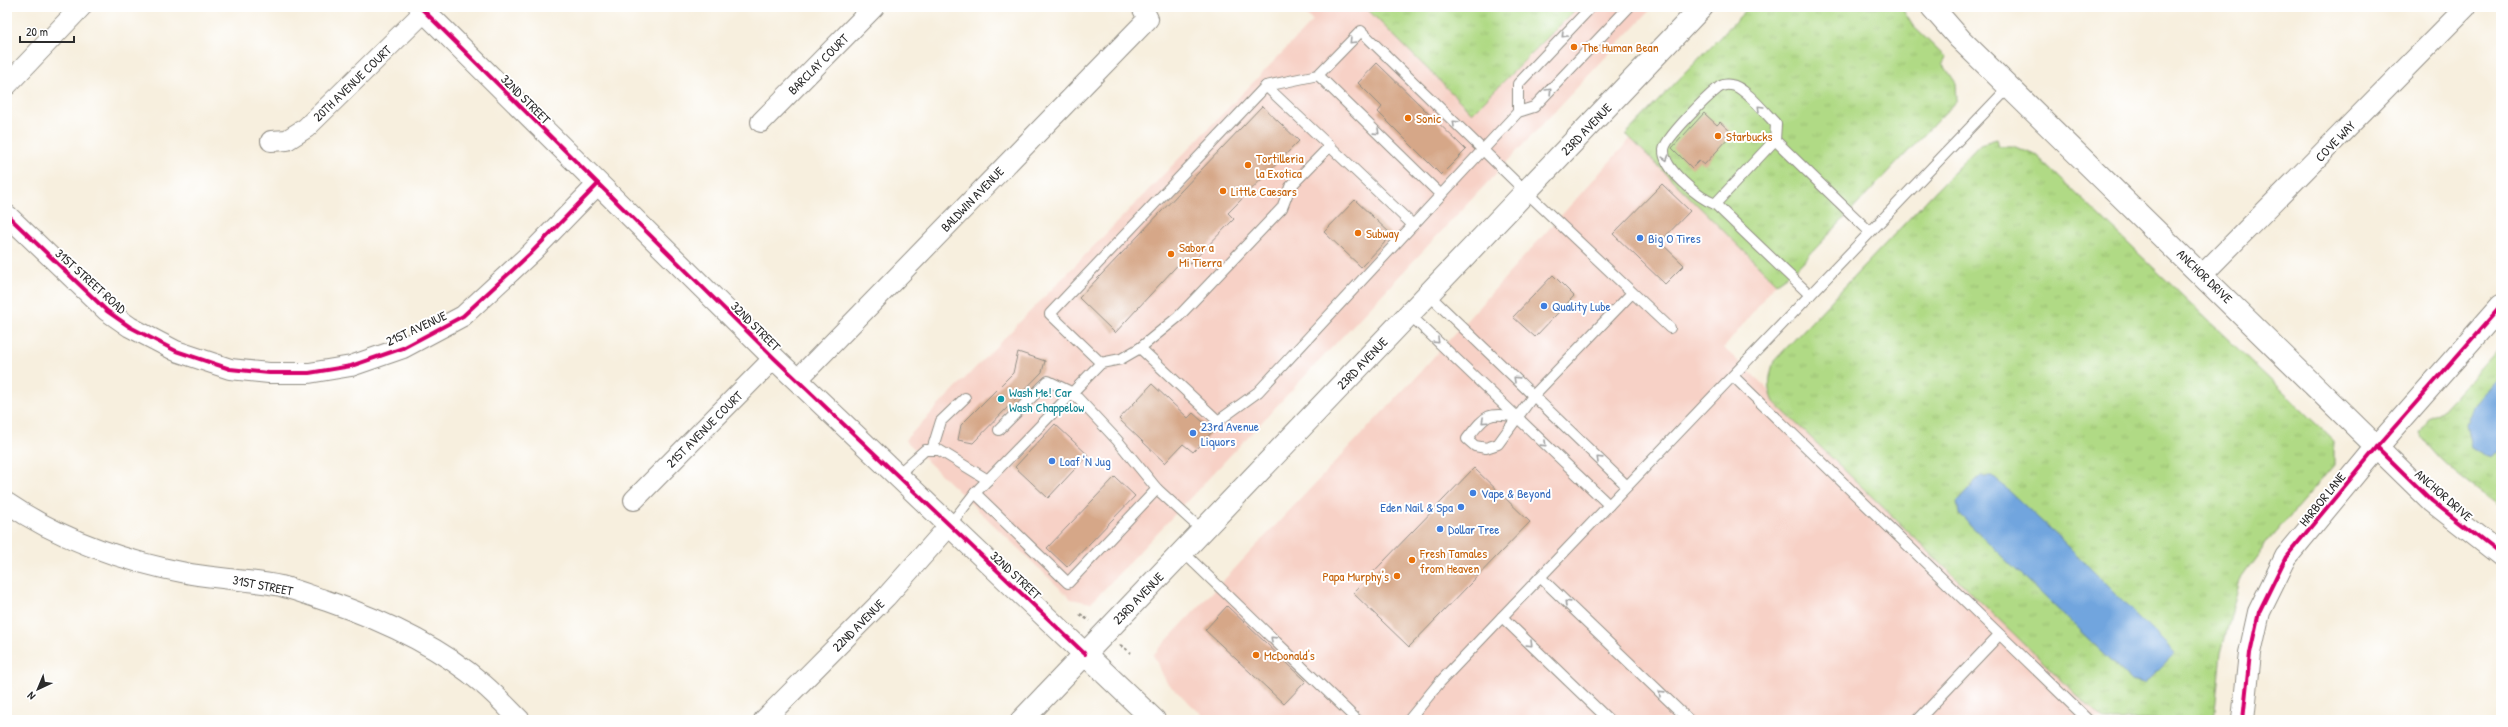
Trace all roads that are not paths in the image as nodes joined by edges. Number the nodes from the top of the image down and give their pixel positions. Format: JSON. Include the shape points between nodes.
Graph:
{"nodes":[{"id":1,"x":81,"y":7,"type":"edge"},
{"id":2,"x":874,"y":7,"type":"edge"},
{"id":3,"x":1591,"y":7,"type":"edge"},
{"id":4,"x":1629,"y":7,"type":"edge"},
{"id":5,"x":1702,"y":7,"type":"edge"},
{"id":6,"x":1932,"y":7,"type":"edge"},
{"id":7,"x":2466,"y":7,"type":"edge"},
{"id":8,"x":422,"y":9,"type":"edge"},
{"id":9,"x":1145,"y":13,"type":"edge"},
{"id":10,"x":1318,"y":75,"type":"junction"},
{"id":11,"x":7,"y":84,"type":"edge"},
{"id":12,"x":1266,"y":86,"type":"junction"},
{"id":13,"x":2010,"y":86,"type":"junction"},
{"id":14,"x":1518,"y":112,"type":"junction"},
{"id":15,"x":761,"y":122,"type":"dead end"},
{"id":16,"x":1775,"y":140,"type":"junction"},
{"id":17,"x":272,"y":141,"type":"dead end"},
{"id":18,"x":1329,"y":147,"type":"junction"},
{"id":19,"x":1482,"y":150,"type":"junction"},
{"id":20,"x":598,"y":184,"type":"junction"},
{"id":21,"x":1526,"y":192,"type":"junction"},
{"id":22,"x":1440,"y":195,"type":"junction"},
{"id":23,"x":1716,"y":204,"type":"junction"},
{"id":24,"x":7,"y":215,"type":"edge"},
{"id":25,"x":1413,"y":225,"type":"junction"},
{"id":26,"x":1870,"y":232,"type":"junction"},
{"id":27,"x":2203,"y":274,"type":"junction"},
{"id":28,"x":1632,"y":293,"type":"junction"},
{"id":29,"x":1428,"y":294,"type":"junction"},
{"id":30,"x":1810,"y":295,"type":"junction"},
{"id":31,"x":2501,"y":306,"type":"edge"},
{"id":32,"x":1409,"y":314,"type":"junction"},
{"id":33,"x":1670,"y":328,"type":"dead end"},
{"id":34,"x":1140,"y":348,"type":"junction"},
{"id":35,"x":171,"y":349,"type":"joint"},
{"id":36,"x":774,"y":358,"type":"junction"},
{"id":37,"x":1101,"y":363,"type":"junction"},
{"id":38,"x":1733,"y":376,"type":"junction"},
{"id":39,"x":796,"y":380,"type":"junction"},
{"id":40,"x":1073,"y":392,"type":"junction"},
{"id":41,"x":1533,"y":396,"type":"junction"},
{"id":42,"x":965,"y":398,"type":"dead end"},
{"id":43,"x":1516,"y":417,"type":"junction"},
{"id":44,"x":999,"y":430,"type":"dead end"},
{"id":45,"x":2377,"y":447,"type":"junction"},
{"id":46,"x":932,"y":450,"type":"junction"},
{"id":47,"x":896,"y":476,"type":"junction"},
{"id":48,"x":988,"y":480,"type":"junction"},
{"id":49,"x":1627,"y":486,"type":"junction"},
{"id":50,"x":1157,"y":489,"type":"junction"},
{"id":51,"x":975,"y":493,"type":"junction"},
{"id":52,"x":634,"y":500,"type":"dead end"},
{"id":53,"x":7,"y":503,"type":"edge"},
{"id":54,"x":1609,"y":505,"type":"junction"},
{"id":55,"x":949,"y":526,"type":"junction"},
{"id":56,"x":1203,"y":531,"type":"junction"},
{"id":57,"x":1182,"y":552,"type":"junction"},
{"id":58,"x":2501,"y":555,"type":"edge"},
{"id":59,"x":1540,"y":577,"type":"junction"},
{"id":60,"x":1502,"y":617,"type":"junction"},
{"id":61,"x":1999,"y":634,"type":"junction"},
{"id":62,"x":1085,"y":654,"type":"junction"},
{"id":63,"x":1412,"y":719,"type":"edge"},
{"id":64,"x":520,"y":720,"type":"edge"},
{"id":65,"x":764,"y":720,"type":"edge"},
{"id":66,"x":1022,"y":720,"type":"edge"},
{"id":67,"x":1154,"y":720,"type":"edge"},
{"id":68,"x":1357,"y":720,"type":"edge"},
{"id":69,"x":1609,"y":720,"type":"edge"},
{"id":70,"x":1689,"y":720,"type":"edge"},
{"id":71,"x":1918,"y":720,"type":"edge"},
{"id":72,"x":2088,"y":720,"type":"edge"},
{"id":73,"x":2243,"y":720,"type":"edge"}],
"edges":[{"from":1,"to":11,"type":"street"},
{"from":2,"to":15,"type":"street","name":"BARCLAY COURT"},
{"from":3,"to":14,"type":"lane","one_way":true,"via":[[1518,84]]},
{"from":14,"to":4,"type":"lane","one_way":true,"via":[[1534,107]]},
{"from":5,"to":21,"type":"street","name":"23RD AVENUE"},
{"from":6,"to":13,"type":"street","name":"ANCHOR DRIVE","via":[[1960,39]]},
{"from":7,"to":27,"type":"street","name":"COVE WAY"},
{"from":8,"to":17,"type":"street","name":"20TH AVENUE COURT","via":[[306,128],[287,140]]},
{"from":8,"to":20,"type":"street","name":"32ND STREET"},
{"from":9,"to":39,"type":"street","name":"BALDWIN AVENUE"},
{"from":10,"to":12,"type":"lane"},
{"from":19,"to":10,"type":"lane","one_way":true,"via":[[1361,31]]},
{"from":10,"to":22,"type":"lane","one_way":true},
{"from":12,"to":18,"type":"lane"},
{"from":12,"to":37,"type":"lane","via":[[1050,314]]},
{"from":13,"to":26,"type":"lane"},
{"from":13,"to":27,"type":"street","name":"ANCHOR DRIVE"},
{"from":14,"to":19,"type":"lane"},
{"from":16,"to":23,"type":"lane"},
{"from":16,"to":23,"type":"lane","one_way":true,"via":[[1776,124],[1740,88],[1733,85],[1718,88],[1666,142],[1664,158],[1669,167],[1703,200]]},
{"from":16,"to":26,"type":"lane"},
{"from":18,"to":25,"type":"lane"},
{"from":18,"to":34,"type":"lane","via":[[1290,187],[1282,208],[1178,317]]},
{"from":19,"to":21,"type":"lane"},
{"from":19,"to":22,"type":"lane"},
{"from":20,"to":35,"type":"street","name":"21ST AVENUE","via":[[480,302],[449,325],[403,348],[351,366],[309,373],[269,373],[230,369]]},
{"from":20,"to":36,"type":"street","name":"32ND STREET"},
{"from":21,"to":28,"type":"lane"},
{"from":21,"to":29,"type":"street","name":"23RD AVENUE"},
{"from":22,"to":25,"type":"lane"},
{"from":23,"to":30,"type":"lane"},
{"from":24,"to":35,"type":"street","name":"31ST STREET ROAD","via":[[107,311],[130,327]]},
{"from":25,"to":34,"type":"lane","via":[[1258,392],[1218,421]]},
{"from":26,"to":30,"type":"lane"},
{"from":27,"to":45,"type":"street","name":"ANCHOR DRIVE"},
{"from":28,"to":33,"type":"lane"},
{"from":28,"to":41,"type":"lane"},
{"from":29,"to":32,"type":"street","name":"23RD AVENUE"},
{"from":41,"to":29,"type":"lane","one_way":true},
{"from":30,"to":38,"type":"lane"},
{"from":31,"to":45,"type":"street","name":"HARBOR LANE"},
{"from":32,"to":43,"type":"lane","one_way":true},
{"from":32,"to":56,"type":"street","name":"23RD AVENUE"},
{"from":34,"to":37,"type":"lane","via":[[1121,359]]},
{"from":36,"to":39,"type":"street","name":"32ND STREET"},
{"from":36,"to":52,"type":"street","name":"21ST AVENUE COURT"},
{"from":37,"to":40,"type":"lane"},
{"from":38,"to":49,"type":"lane"},
{"from":38,"to":61,"type":"lane"},
{"from":39,"to":47,"type":"street","name":"32ND STREET"},
{"from":40,"to":44,"type":"lane","via":[[1048,381]]},
{"from":40,"to":48,"type":"lane"},
{"from":40,"to":50,"type":"lane"},
{"from":41,"to":43,"type":"lane"},
{"from":49,"to":41,"type":"lane","one_way":true},
{"from":42,"to":46,"type":"lane","via":[[941,421]]},
{"from":43,"to":43,"type":"lane","one_way":true,"via":[[1496,413],[1486,418],[1467,439],[1475,446],[1486,448],[1498,444],[1509,432]]},
{"from":43,"to":54,"type":"lane","one_way":true},
{"from":45,"to":58,"type":"street","name":"ANCHOR DRIVE","via":[[2432,501]]},
{"from":45,"to":73,"type":"street","name":"HARBOR LANE","via":[[2286,557],[2273,581],[2257,619],[2250,653]]},
{"from":46,"to":47,"type":"lane","via":[[925,450]]},
{"from":46,"to":48,"type":"lane","via":[[939,450]]},
{"from":47,"to":55,"type":"street","name":"32ND STREET"},
{"from":48,"to":51,"type":"lane"},
{"from":49,"to":54,"type":"lane"},
{"from":50,"to":51,"type":"lane","via":[[1068,583]]},
{"from":50,"to":56,"type":"lane"},
{"from":51,"to":55,"type":"lane"},
{"from":53,"to":64,"type":"street","name":"31ST STREET","via":[[62,534],[112,553],[186,573],[282,586],[357,612],[420,641],[455,663],[483,684]]},
{"from":54,"to":59,"type":"lane"},
{"from":55,"to":62,"type":"street","name":"32ND STREET"},
{"from":55,"to":65,"type":"street","name":"22ND AVENUE","via":[[886,597]]},
{"from":56,"to":57,"type":"street","name":"23RD AVENUE"},
{"from":57,"to":62,"type":"street","name":"23RD AVENUE"},
{"from":68,"to":57,"type":"lane","one_way":true},
{"from":59,"to":60,"type":"lane"},
{"from":70,"to":59,"type":"lane","one_way":true},
{"from":60,"to":63,"type":"lane","via":[[1440,682]]},
{"from":60,"to":69,"type":"lane","one_way":true},
{"from":61,"to":71,"type":"lane"},
{"from":61,"to":72,"type":"lane"},
{"from":62,"to":66,"type":"street","name":"23RD AVENUE"},
{"from":62,"to":67,"type":"street","name":"32ND STREET"}]}
